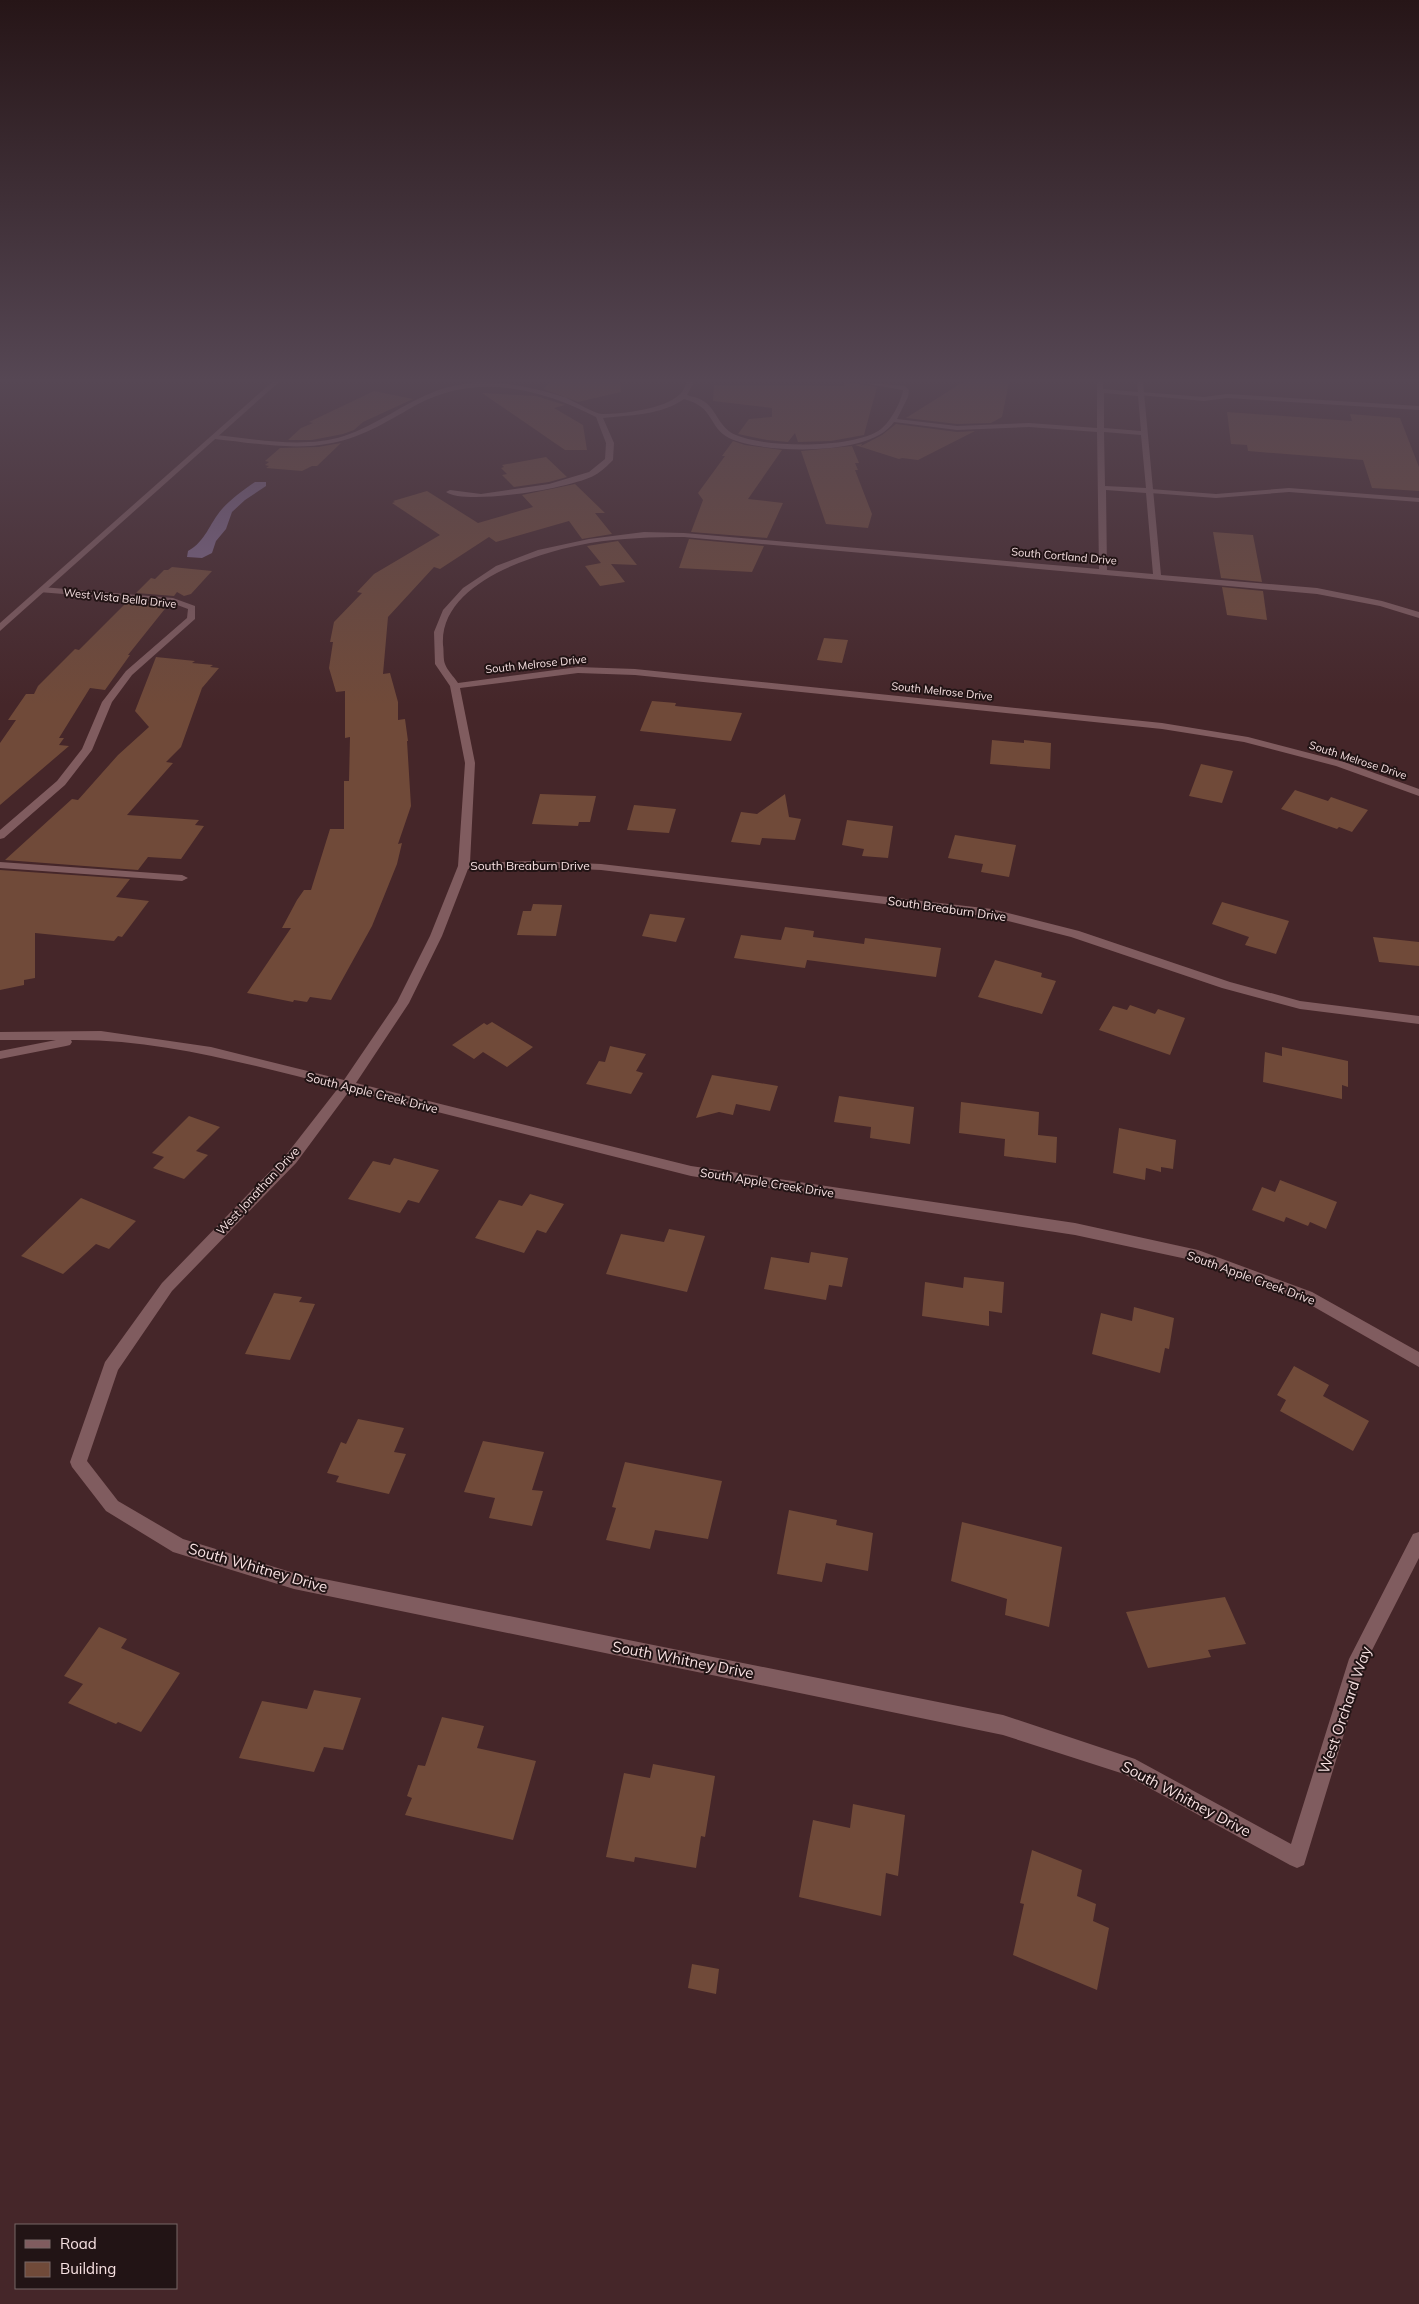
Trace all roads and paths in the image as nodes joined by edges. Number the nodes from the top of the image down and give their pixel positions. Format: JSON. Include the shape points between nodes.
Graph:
{"nodes":[{"id":1,"x":156,"y":490,"type":"edge"},
{"id":2,"x":527,"y":490,"type":"edge"},
{"id":3,"x":1102,"y":490,"type":"edge"},
{"id":4,"x":1126,"y":490,"type":"edge"},
{"id":5,"x":1150,"y":491,"type":"junction"},
{"id":6,"x":450,"y":492,"type":"dead end"},
{"id":7,"x":1419,"y":500,"type":"edge"},
{"id":8,"x":499,"y":568,"type":"joint"},
{"id":9,"x":1103,"y":571,"type":"junction"},
{"id":10,"x":1157,"y":575,"type":"junction"},
{"id":11,"x":42,"y":590,"type":"junction"},
{"id":12,"x":1419,"y":615,"type":"edge"},
{"id":13,"x":0,"y":628,"type":"edge"},
{"id":14,"x":455,"y":686,"type":"junction"},
{"id":15,"x":1419,"y":793,"type":"edge"},
{"id":16,"x":0,"y":836,"type":"edge"},
{"id":17,"x":0,"y":865,"type":"edge"},
{"id":18,"x":464,"y":866,"type":"junction"},
{"id":19,"x":182,"y":878,"type":"dead end"},
{"id":20,"x":1419,"y":1020,"type":"edge"},
{"id":21,"x":0,"y":1036,"type":"edge"},
{"id":22,"x":101,"y":1036,"type":"junction"},
{"id":23,"x":0,"y":1055,"type":"edge"},
{"id":24,"x":346,"y":1086,"type":"junction"},
{"id":25,"x":1419,"y":1360,"type":"edge"},
{"id":26,"x":78,"y":1462,"type":"joint"},
{"id":27,"x":1419,"y":1540,"type":"edge"},
{"id":28,"x":1297,"y":1858,"type":"joint"}],
"edges":[{"from":1,"to":11,"type":"street"},
{"from":2,"to":6,"type":"street","via":[[481,496]]},
{"from":3,"to":9,"type":"street"},
{"from":4,"to":5,"type":"street"},
{"from":5,"to":7,"type":"street","via":[[1216,496],[1289,490]]},
{"from":5,"to":10,"type":"street"},
{"from":8,"to":9,"type":"street","name":"South Cortland Drive","via":[[541,552],[589,541],[644,534]]},
{"from":8,"to":14,"type":"street","name":"West Jonathan Drive","via":[[466,590],[447,610],[438,632],[440,664]]},
{"from":9,"to":10,"type":"street","name":"South Cortland Drive"},
{"from":10,"to":12,"type":"street","name":"South Cortland Drive","via":[[1317,591]]},
{"from":11,"to":13,"type":"street"},
{"from":11,"to":16,"type":"street","name":"West Vista Bella Drive","via":[[173,601],[192,608],[191,619],[129,673],[107,702],[87,750],[62,782]]},
{"from":14,"to":15,"type":"street","name":"South Melrose Drive","via":[[578,670],[635,672],[1162,726],[1244,739],[1340,764]]},
{"from":14,"to":18,"type":"street","name":"West Jonathan Drive","via":[[470,763]]},
{"from":17,"to":19,"type":"street"},
{"from":18,"to":20,"type":"street","name":"South Breaburn Drive","via":[[534,864],[601,867],[992,913],[1075,934],[1226,985],[1300,1005]]},
{"from":18,"to":24,"type":"street","name":"West Jonathan Drive","via":[[436,936],[403,1003]]},
{"from":21,"to":22,"type":"street","name":"South Apple Creek Drive"},
{"from":22,"to":23,"type":"street","name":"South Apple Creek Drive"},
{"from":22,"to":24,"type":"street","name":"South Apple Creek Drive","via":[[210,1051]]},
{"from":24,"to":25,"type":"street","name":"South Apple Creek Drive","via":[[691,1171],[1075,1229],[1198,1256],[1307,1296]]},
{"from":24,"to":26,"type":"street","name":"West Jonathan Drive","via":[[291,1159],[167,1287],[111,1367]]},
{"from":26,"to":28,"type":"street","name":"South Whitney Drive","via":[[112,1506],[179,1546],[294,1581],[1003,1725],[1128,1766]]},
{"from":27,"to":28,"type":"street","name":"West Orchard Way","via":[[1358,1659]]}]}
